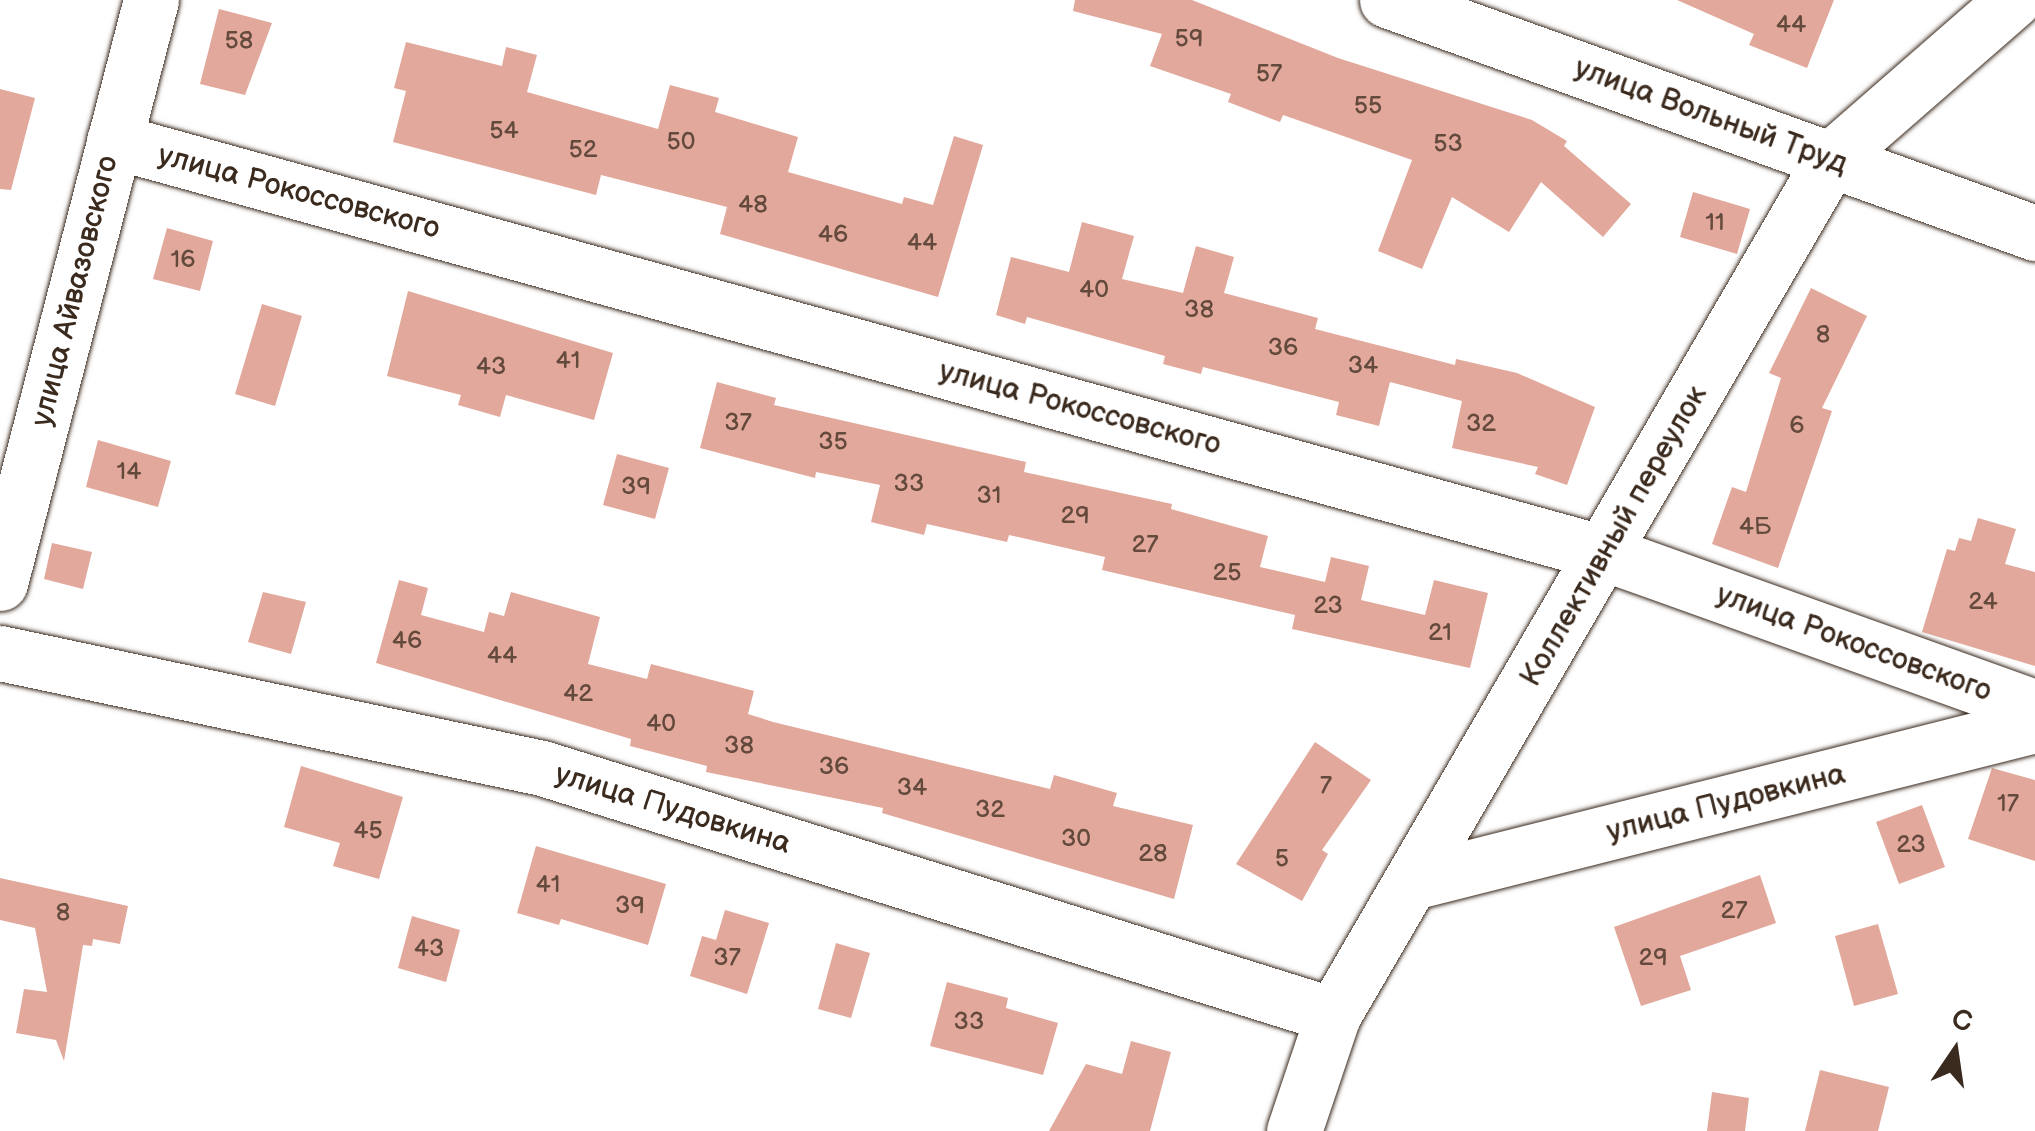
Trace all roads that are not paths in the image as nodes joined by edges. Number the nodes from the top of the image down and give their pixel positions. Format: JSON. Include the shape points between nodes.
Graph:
{"nodes":[{"id":1,"x":150,"y":0,"type":"edge"},
{"id":2,"x":1387,"y":0,"type":"edge"},
{"id":3,"x":1986,"y":9,"type":"edge"},
{"id":4,"x":114,"y":142,"type":"junction"},
{"id":5,"x":1831,"y":159,"type":"junction"},
{"id":6,"x":2035,"y":233,"type":"edge"},
{"id":7,"x":1604,"y":552,"type":"junction"},
{"id":8,"x":0,"y":583,"type":"edge"},
{"id":9,"x":0,"y":653,"type":"edge"},
{"id":10,"x":2035,"y":707,"type":"edge"},
{"id":11,"x":2035,"y":724,"type":"edge"},
{"id":12,"x":1416,"y":881,"type":"junction"},
{"id":13,"x":1332,"y":1015,"type":"junction"},
{"id":14,"x":1294,"y":1131,"type":"edge"}],
"edges":[{"from":1,"to":4,"type":"street","name":"улица Айвазовского"},
{"from":2,"to":5,"type":"street","name":"улица Вольный Труд"},
{"from":3,"to":5,"type":"street","name":"Коллективный переулок"},
{"from":4,"to":7,"type":"street","name":"улица Рокоссовского"},
{"from":4,"to":8,"type":"street","name":"улица Айвазовского"},
{"from":5,"to":6,"type":"street","name":"улица Вольный Труд"},
{"from":5,"to":7,"type":"street","name":"Коллективный переулок"},
{"from":7,"to":10,"type":"street","name":"улица Рокоссовского"},
{"from":7,"to":12,"type":"street","name":"Коллективный переулок"},
{"from":9,"to":13,"type":"street","name":"улица Пудовкина","via":[[542,768]]},
{"from":11,"to":12,"type":"street","name":"улица Пудовкина"},
{"from":12,"to":13,"type":"street","name":"Коллективный переулок"},
{"from":13,"to":14,"type":"street","name":"Коллективный переулок"}]}
